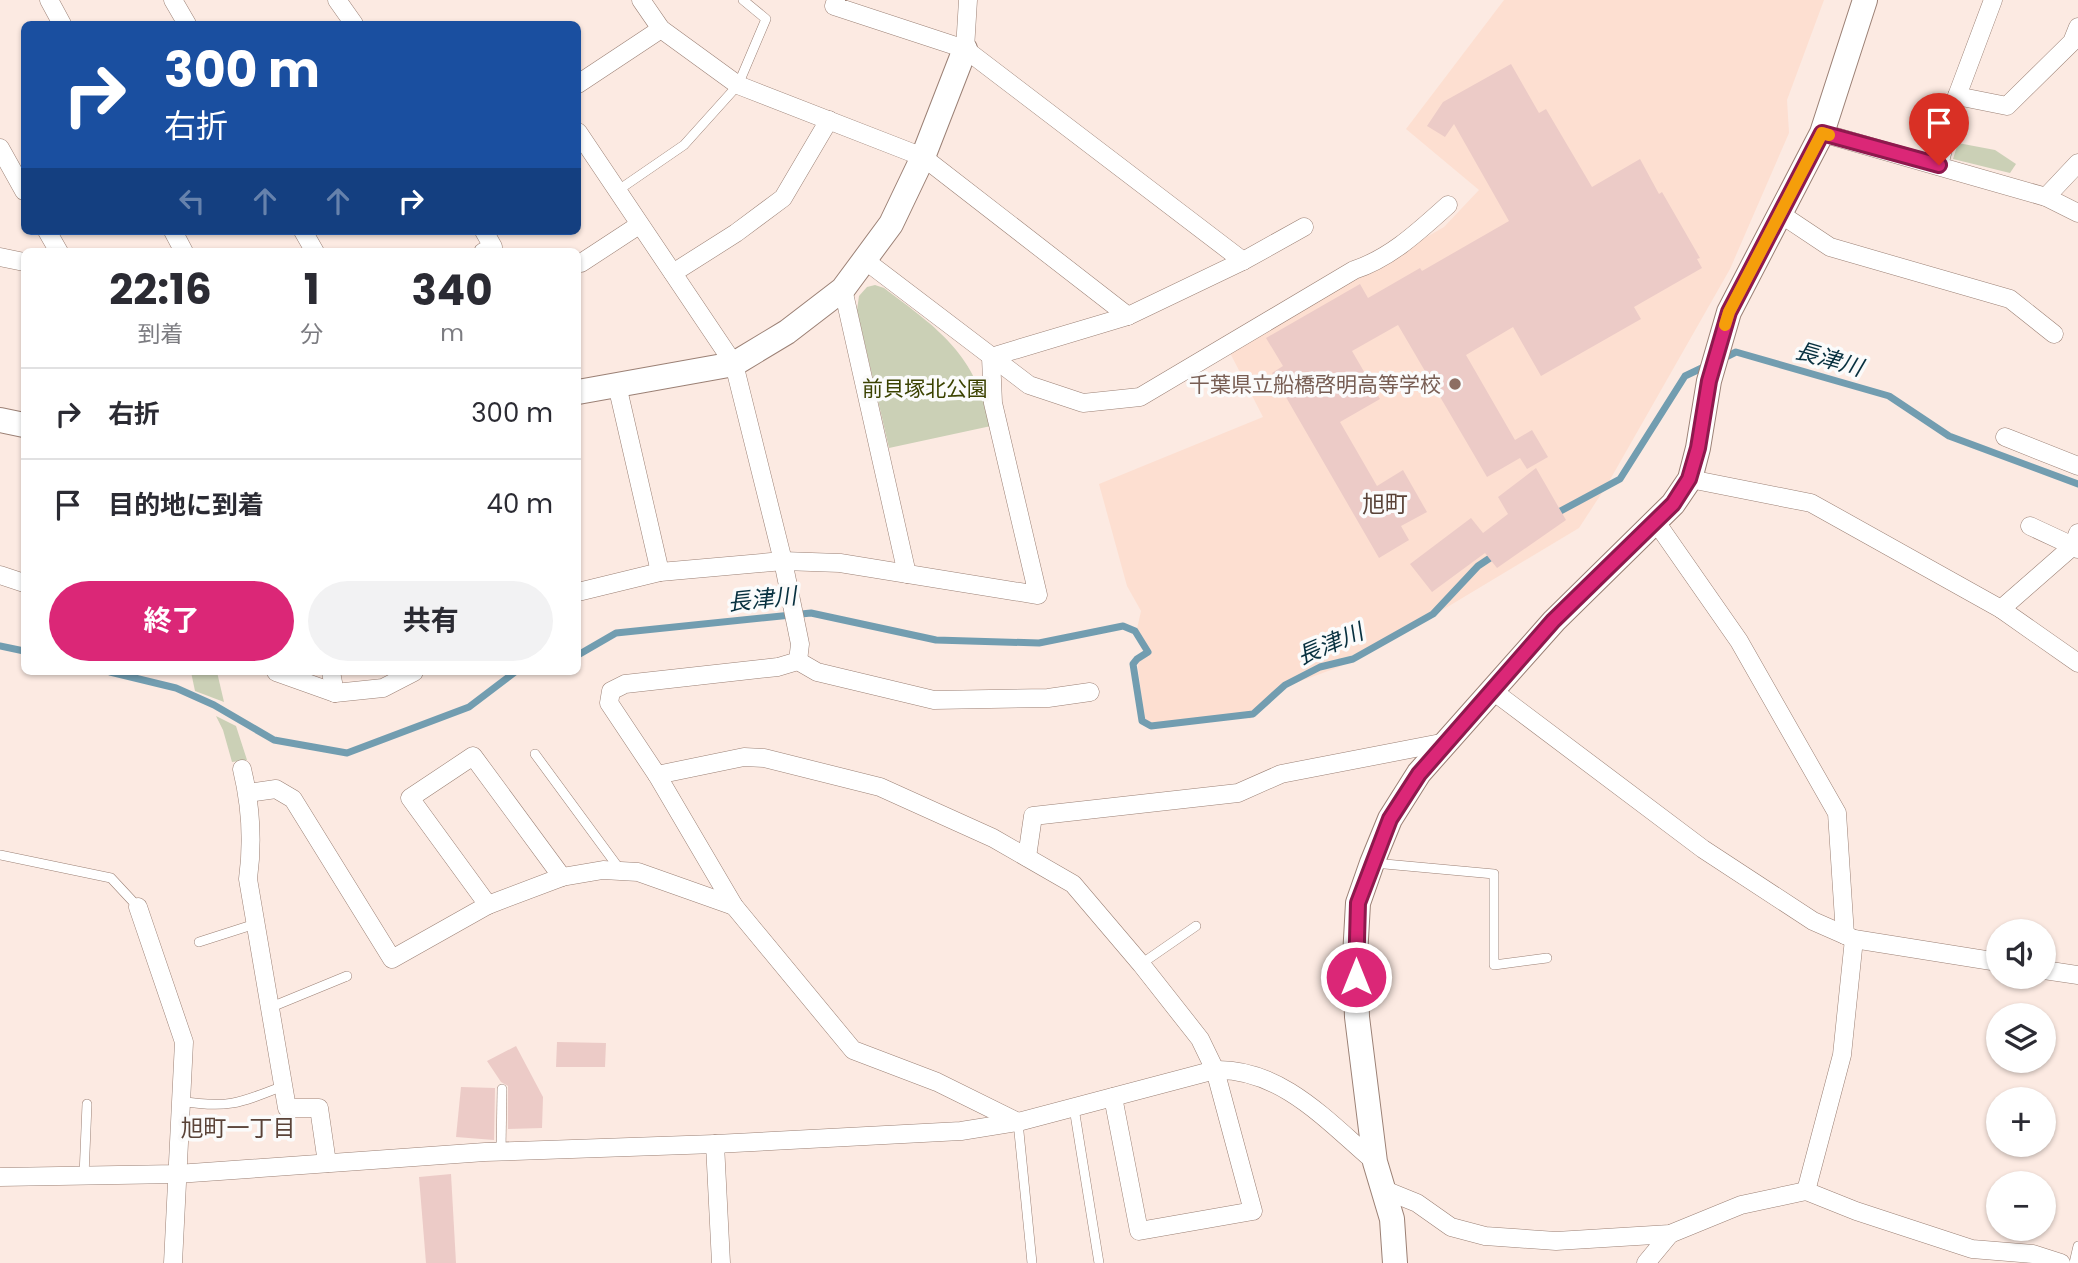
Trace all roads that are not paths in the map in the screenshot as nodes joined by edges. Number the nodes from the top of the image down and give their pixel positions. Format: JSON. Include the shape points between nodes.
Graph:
{"nodes":[{"id":1,"x":49,"y":0,"type":"edge"},
{"id":2,"x":173,"y":0,"type":"edge"},
{"id":3,"x":337,"y":0,"type":"edge"},
{"id":4,"x":640,"y":0,"type":"edge"},
{"id":5,"x":743,"y":0,"type":"edge"},
{"id":6,"x":836,"y":0,"type":"edge"},
{"id":7,"x":968,"y":0,"type":"edge"},
{"id":8,"x":1866,"y":0,"type":"edge"},
{"id":9,"x":1993,"y":0,"type":"edge"},
{"id":10,"x":60,"y":21,"type":"edge"},
{"id":11,"x":185,"y":21,"type":"edge"},
{"id":12,"x":352,"y":21,"type":"edge"},
{"id":13,"x":2078,"y":27,"type":"edge"},
{"id":14,"x":661,"y":29,"type":"junction"},
{"id":15,"x":965,"y":49,"type":"junction"},
{"id":16,"x":581,"y":82,"type":"edge"},
{"id":17,"x":738,"y":85,"type":"junction"},
{"id":18,"x":1957,"y":96,"type":"junction"},
{"id":19,"x":829,"y":120,"type":"junction"},
{"id":20,"x":1822,"y":133,"type":"junction"},
{"id":21,"x":581,"y":137,"type":"edge"},
{"id":22,"x":0,"y":148,"type":"edge"},
{"id":23,"x":923,"y":157,"type":"junction"},
{"id":24,"x":2078,"y":163,"type":"edge"},
{"id":25,"x":1939,"y":165,"type":"junction"},
{"id":26,"x":21,"y":186,"type":"edge"},
{"id":27,"x":617,"y":191,"type":"junction"},
{"id":28,"x":2046,"y":197,"type":"junction"},
{"id":29,"x":1448,"y":205,"type":"dead end"},
{"id":30,"x":1779,"y":213,"type":"junction"},
{"id":31,"x":2078,"y":213,"type":"edge"},
{"id":32,"x":639,"y":225,"type":"junction"},
{"id":33,"x":1304,"y":227,"type":"dead end"},
{"id":34,"x":0,"y":257,"type":"edge"},
{"id":35,"x":21,"y":261,"type":"edge"},
{"id":36,"x":866,"y":261,"type":"junction"},
{"id":37,"x":1243,"y":261,"type":"junction"},
{"id":38,"x":581,"y":263,"type":"dead end"},
{"id":39,"x":673,"y":274,"type":"junction"},
{"id":40,"x":843,"y":289,"type":"junction"},
{"id":41,"x":1128,"y":316,"type":"junction"},
{"id":42,"x":2054,"y":334,"type":"dead end"},
{"id":43,"x":991,"y":357,"type":"junction"},
{"id":44,"x":734,"y":364,"type":"junction"},
{"id":45,"x":617,"y":385,"type":"junction"},
{"id":46,"x":581,"y":391,"type":"edge"},
{"id":47,"x":2005,"y":437,"type":"dead end"},
{"id":48,"x":2078,"y":466,"type":"edge"},
{"id":49,"x":1689,"y":479,"type":"junction"},
{"id":50,"x":1656,"y":522,"type":"junction"},
{"id":51,"x":2030,"y":526,"type":"dead end"},
{"id":52,"x":2076,"y":543,"type":"edge"},
{"id":53,"x":783,"y":561,"type":"junction"},
{"id":54,"x":660,"y":572,"type":"junction"},
{"id":55,"x":907,"y":574,"type":"junction"},
{"id":56,"x":0,"y":575,"type":"edge"},
{"id":57,"x":21,"y":582,"type":"edge"},
{"id":58,"x":581,"y":591,"type":"edge"},
{"id":59,"x":2001,"y":609,"type":"junction"},
{"id":60,"x":798,"y":661,"type":"junction"},
{"id":61,"x":2078,"y":663,"type":"edge"},
{"id":62,"x":284,"y":675,"type":"edge"},
{"id":63,"x":332,"y":675,"type":"edge"},
{"id":64,"x":408,"y":675,"type":"edge"},
{"id":65,"x":1493,"y":691,"type":"junction"},
{"id":66,"x":1090,"y":692,"type":"dead end"},
{"id":67,"x":335,"y":693,"type":"junction"},
{"id":68,"x":1446,"y":742,"type":"junction"},
{"id":69,"x":535,"y":754,"type":"dead end"},
{"id":70,"x":242,"y":769,"type":"dead end"},
{"id":71,"x":656,"y":775,"type":"junction"},
{"id":72,"x":248,"y":793,"type":"junction"},
{"id":73,"x":0,"y":855,"type":"edge"},
{"id":74,"x":1027,"y":857,"type":"junction"},
{"id":75,"x":1372,"y":863,"type":"junction"},
{"id":76,"x":621,"y":871,"type":"junction"},
{"id":77,"x":562,"y":877,"type":"junction"},
{"id":78,"x":488,"y":905,"type":"junction"},
{"id":79,"x":734,"y":906,"type":"junction"},
{"id":80,"x":138,"y":907,"type":"joint"},
{"id":81,"x":255,"y":924,"type":"junction"},
{"id":82,"x":1196,"y":926,"type":"dead end"},
{"id":83,"x":1849,"y":937,"type":"junction"},
{"id":84,"x":199,"y":942,"type":"dead end"},
{"id":85,"x":1547,"y":958,"type":"dead end"},
{"id":86,"x":1986,"y":960,"type":"edge"},
{"id":87,"x":1141,"y":964,"type":"junction"},
{"id":88,"x":2056,"y":972,"type":"edge"},
{"id":89,"x":2078,"y":975,"type":"edge"},
{"id":90,"x":347,"y":976,"type":"dead end"},
{"id":91,"x":270,"y":1007,"type":"junction"},
{"id":92,"x":1215,"y":1070,"type":"junction"},
{"id":93,"x":283,"y":1086,"type":"junction"},
{"id":94,"x":502,"y":1089,"type":"dead end"},
{"id":95,"x":1113,"y":1097,"type":"junction"},
{"id":96,"x":181,"y":1101,"type":"junction"},
{"id":97,"x":87,"y":1104,"type":"dead end"},
{"id":98,"x":1073,"y":1108,"type":"junction"},
{"id":99,"x":1018,"y":1122,"type":"junction"},
{"id":100,"x":715,"y":1144,"type":"junction"},
{"id":101,"x":501,"y":1151,"type":"junction"},
{"id":102,"x":1375,"y":1162,"type":"junction"},
{"id":103,"x":327,"y":1163,"type":"junction"},
{"id":104,"x":177,"y":1174,"type":"junction"},
{"id":105,"x":84,"y":1176,"type":"junction"},
{"id":106,"x":0,"y":1177,"type":"edge"},
{"id":107,"x":1385,"y":1190,"type":"junction"},
{"id":108,"x":1806,"y":1191,"type":"junction"},
{"id":109,"x":1670,"y":1234,"type":"junction"},
{"id":110,"x":2078,"y":1246,"type":"edge"},
{"id":111,"x":173,"y":1263,"type":"edge"},
{"id":112,"x":721,"y":1263,"type":"edge"},
{"id":113,"x":1031,"y":1263,"type":"edge"},
{"id":114,"x":1099,"y":1263,"type":"edge"},
{"id":115,"x":1395,"y":1263,"type":"edge"},
{"id":116,"x":1646,"y":1263,"type":"edge"},
{"id":117,"x":2060,"y":1263,"type":"edge"},
{"id":118,"x":2074,"y":1263,"type":"edge"}],
"edges":[{"from":1,"to":10,"type":"street"},
{"from":2,"to":11,"type":"street"},
{"from":3,"to":12,"type":"street"},
{"from":4,"to":14,"type":"street"},
{"from":5,"to":17,"type":"lane","via":[[766,19]]},
{"from":6,"to":15,"type":"street","via":[[834,6]]},
{"from":7,"to":15,"type":"street"},
{"from":8,"to":20,"type":"street"},
{"from":9,"to":18,"type":"street"},
{"from":13,"to":18,"type":"street","via":[[2072,42],[2007,106]]},
{"from":14,"to":16,"type":"street"},
{"from":14,"to":17,"type":"street"},
{"from":15,"to":23,"type":"street"},
{"from":15,"to":37,"type":"street"},
{"from":17,"to":19,"type":"street"},
{"from":17,"to":27,"type":"lane","via":[[684,145]]},
{"from":18,"to":25,"type":"street"},
{"from":19,"to":23,"type":"street"},
{"from":19,"to":39,"type":"street","via":[[783,198]]},
{"from":20,"to":25,"type":"street"},
{"from":20,"to":30,"type":"street"},
{"from":21,"to":27,"type":"street"},
{"from":22,"to":26,"type":"street"},
{"from":23,"to":36,"type":"street","via":[[891,223]]},
{"from":23,"to":41,"type":"street"},
{"from":24,"to":28,"type":"street"},
{"from":25,"to":28,"type":"street"},
{"from":27,"to":32,"type":"street"},
{"from":28,"to":31,"type":"street"},
{"from":29,"to":43,"type":"street","via":[[1413,237],[1379,259],[1140,397],[1083,403],[1029,385]]},
{"from":30,"to":42,"type":"street","via":[[1830,247],[2010,299]]},
{"from":30,"to":49,"type":"street","via":[[1729,312]]},
{"from":32,"to":38,"type":"street"},
{"from":32,"to":39,"type":"street"},
{"from":33,"to":37,"type":"street"},
{"from":34,"to":35,"type":"street"},
{"from":36,"to":40,"type":"street"},
{"from":36,"to":43,"type":"street"},
{"from":37,"to":41,"type":"street"},
{"from":39,"to":44,"type":"street"},
{"from":40,"to":44,"type":"street"},
{"from":40,"to":55,"type":"street"},
{"from":41,"to":43,"type":"street"},
{"from":43,"to":55,"type":"street","via":[[993,404],[1038,595]]},
{"from":44,"to":45,"type":"street"},
{"from":44,"to":53,"type":"street"},
{"from":45,"to":46,"type":"street"},
{"from":45,"to":54,"type":"street"},
{"from":47,"to":48,"type":"street"},
{"from":49,"to":50,"type":"street"},
{"from":49,"to":59,"type":"street","via":[[1811,503]]},
{"from":50,"to":65,"type":"street","via":[[1553,621]]},
{"from":50,"to":83,"type":"street","via":[[1739,640],[1837,813]]},
{"from":51,"to":52,"type":"street"},
{"from":52,"to":59,"type":"street"},
{"from":53,"to":54,"type":"street"},
{"from":53,"to":55,"type":"street","via":[[840,563]]},
{"from":53,"to":60,"type":"street","via":[[800,645]]},
{"from":54,"to":58,"type":"street"},
{"from":56,"to":57,"type":"street"},
{"from":59,"to":61,"type":"street"},
{"from":60,"to":66,"type":"street","via":[[817,672],[934,700],[1048,698]]},
{"from":60,"to":71,"type":"street","via":[[625,684],[611,691],[608,703]]},
{"from":62,"to":67,"type":"street"},
{"from":63,"to":67,"type":"street"},
{"from":64,"to":67,"type":"street","via":[[383,688]]},
{"from":65,"to":68,"type":"street"},
{"from":65,"to":83,"type":"street","via":[[1703,849],[1813,921]]},
{"from":68,"to":74,"type":"street","via":[[1281,774],[1238,793],[1033,816]]},
{"from":68,"to":75,"type":"street","via":[[1390,819]]},
{"from":69,"to":76,"type":"lane"},
{"from":70,"to":72,"type":"street"},
{"from":71,"to":74,"type":"street","via":[[744,757],[764,758],[880,788]]},
{"from":71,"to":79,"type":"street"},
{"from":72,"to":78,"type":"street","via":[[276,789],[293,799],[392,959]]},
{"from":72,"to":81,"type":"street","via":[[252,849],[248,879]]},
{"from":73,"to":80,"type":"lane","via":[[111,878]]},
{"from":74,"to":87,"type":"street","via":[[1073,884]]},
{"from":75,"to":85,"type":"lane","via":[[1494,874],[1494,965]]},
{"from":75,"to":102,"type":"street","via":[[1358,903],[1355,957],[1357,1017]]},
{"from":76,"to":77,"type":"street"},
{"from":76,"to":79,"type":"street","via":[[638,872]]},
{"from":77,"to":78,"type":"street"},
{"from":77,"to":78,"type":"street","via":[[473,756],[410,798]]},
{"from":79,"to":99,"type":"street","via":[[853,1050],[937,1082]]},
{"from":80,"to":96,"type":"street","via":[[184,1042]]},
{"from":81,"to":84,"type":"lane"},
{"from":81,"to":91,"type":"street"},
{"from":82,"to":87,"type":"lane"},
{"from":83,"to":86,"type":"street"},
{"from":83,"to":108,"type":"street","via":[[1842,1055]]},
{"from":87,"to":92,"type":"street","via":[[1200,1039]]},
{"from":88,"to":89,"type":"street"},
{"from":90,"to":91,"type":"lane"},
{"from":91,"to":93,"type":"street"},
{"from":92,"to":95,"type":"street"},
{"from":92,"to":95,"type":"street","via":[[1253,1211],[1139,1231]]},
{"from":92,"to":102,"type":"street","via":[[1272,1080]]},
{"from":93,"to":96,"type":"lane","via":[[241,1103],[210,1106]]},
{"from":93,"to":103,"type":"street","via":[[286,1108],[319,1108]]},
{"from":94,"to":101,"type":"lane"},
{"from":95,"to":98,"type":"street"},
{"from":96,"to":104,"type":"street"},
{"from":97,"to":105,"type":"lane"},
{"from":98,"to":99,"type":"street"},
{"from":98,"to":114,"type":"lane"},
{"from":99,"to":100,"type":"street","via":[[961,1131]]},
{"from":99,"to":113,"type":"lane"},
{"from":100,"to":101,"type":"street"},
{"from":100,"to":112,"type":"street"},
{"from":101,"to":103,"type":"street"},
{"from":102,"to":107,"type":"street"},
{"from":103,"to":104,"type":"street"},
{"from":104,"to":105,"type":"street"},
{"from":104,"to":111,"type":"street"},
{"from":105,"to":106,"type":"street"},
{"from":107,"to":109,"type":"street","via":[[1417,1203],[1451,1227],[1486,1236],[1556,1241]]},
{"from":107,"to":115,"type":"street"},
{"from":108,"to":109,"type":"street","via":[[1741,1205]]},
{"from":108,"to":117,"type":"street","via":[[1972,1249],[2033,1254]]},
{"from":109,"to":116,"type":"street"},
{"from":110,"to":118,"type":"lane"}]}
